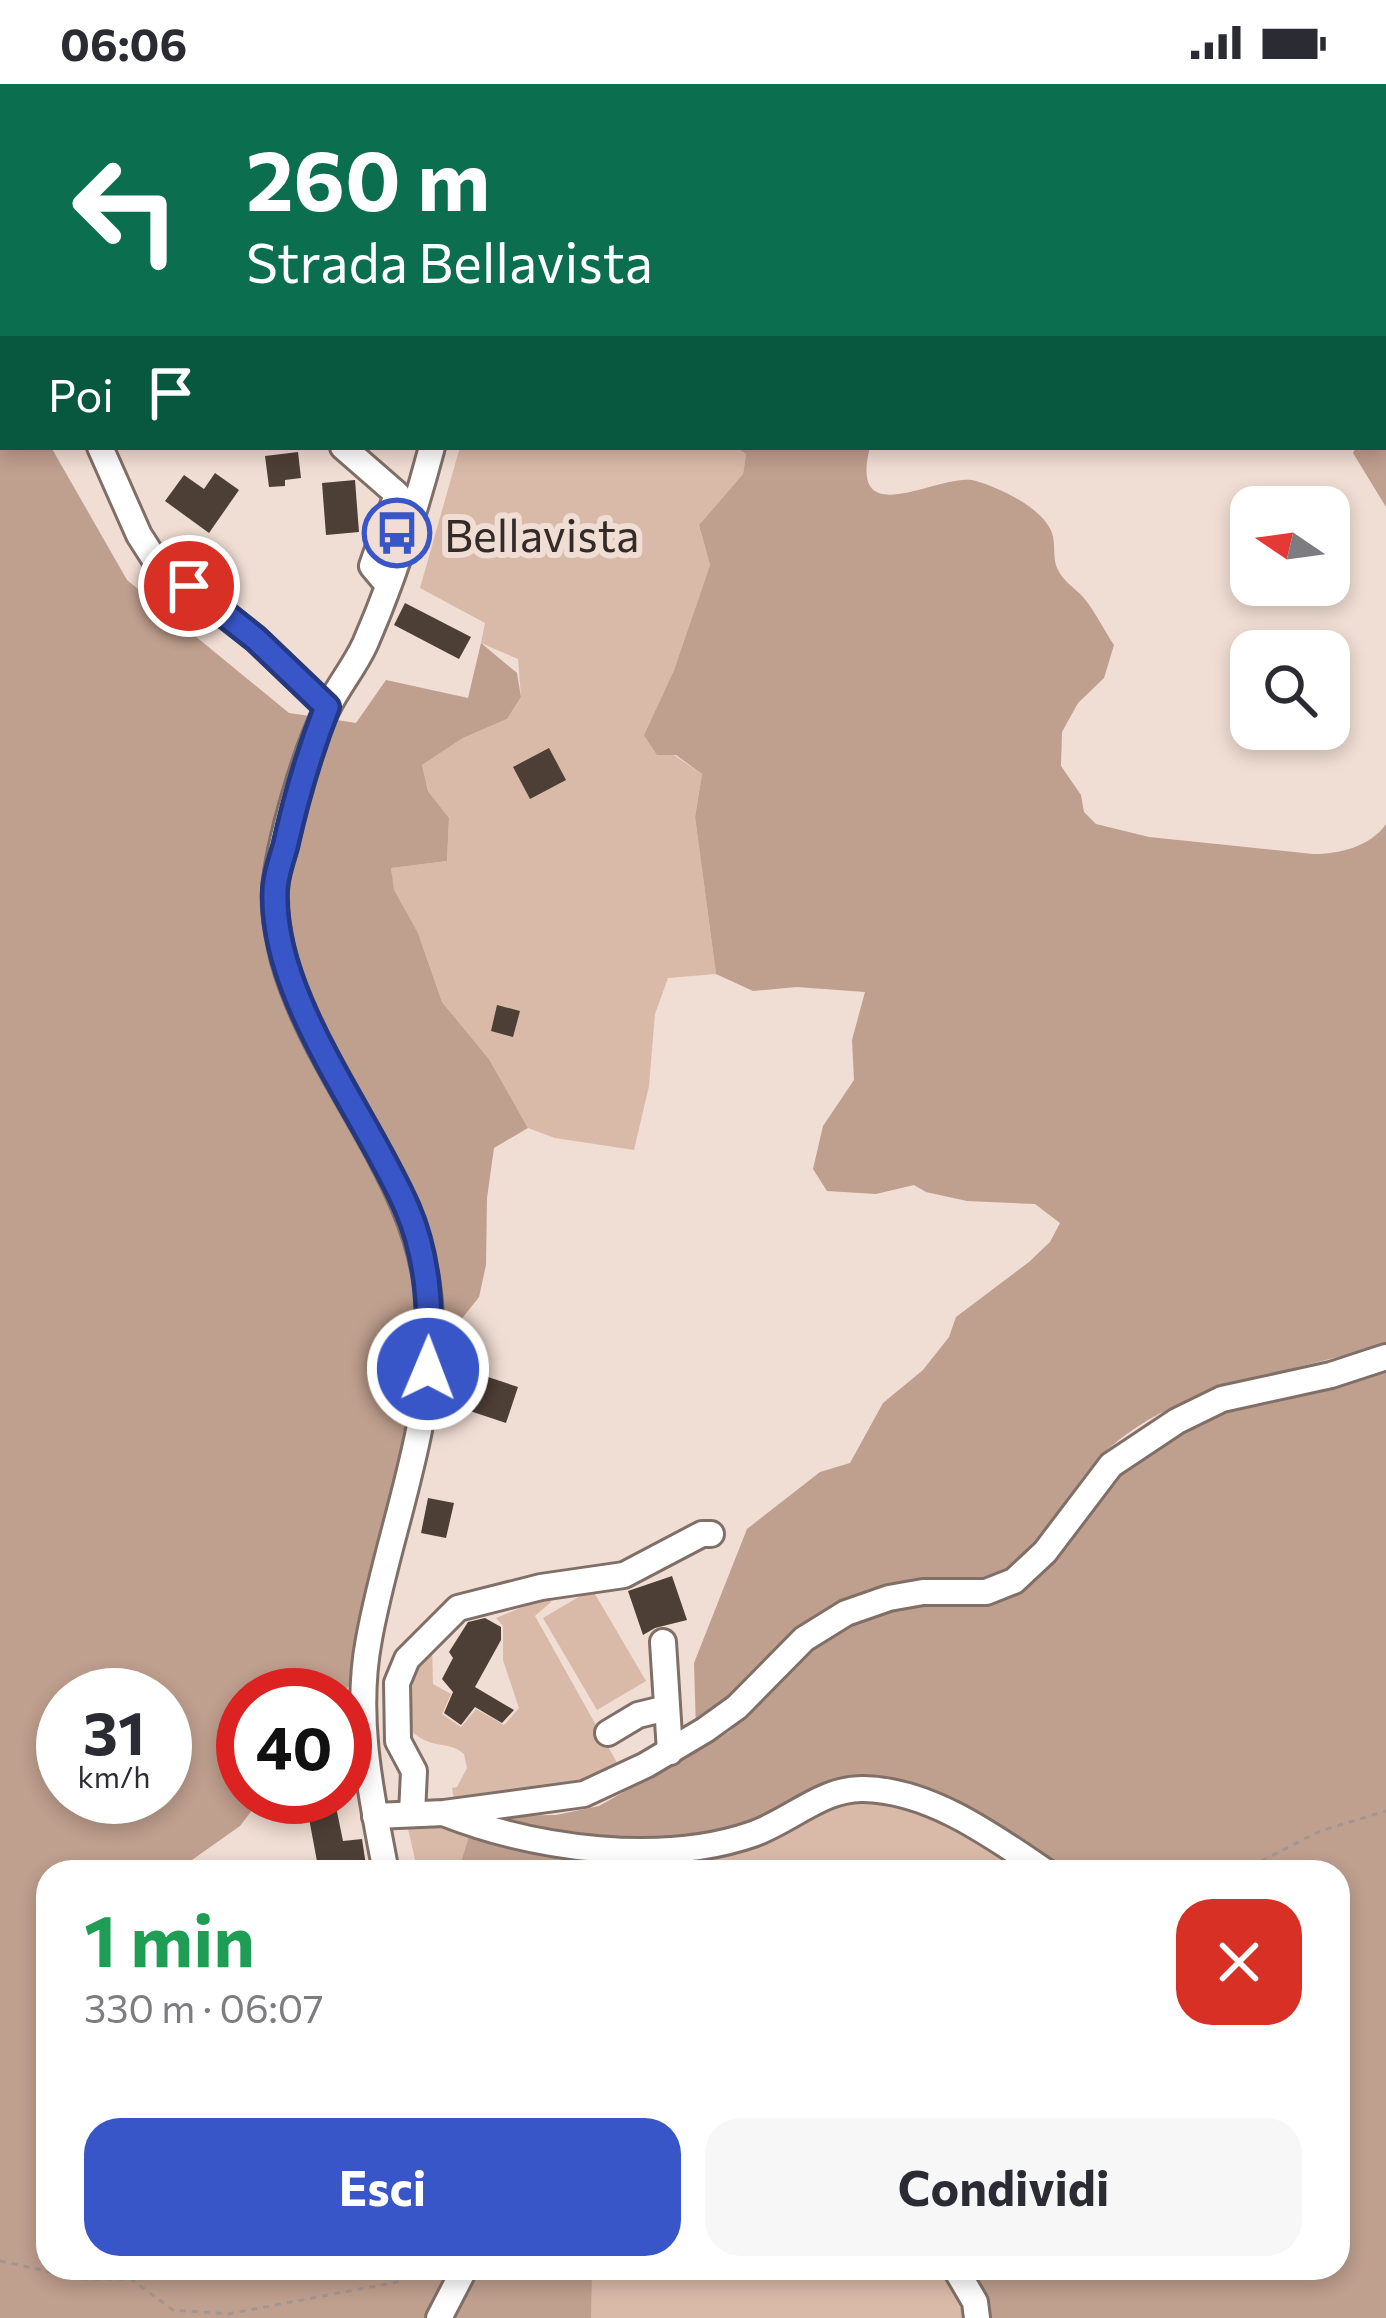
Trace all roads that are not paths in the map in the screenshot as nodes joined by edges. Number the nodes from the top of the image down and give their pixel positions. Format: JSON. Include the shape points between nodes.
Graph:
{"nodes":[{"id":1,"x":101,"y":450,"type":"edge"},
{"id":2,"x":347,"y":450,"type":"edge"},
{"id":3,"x":431,"y":450,"type":"edge"},
{"id":4,"x":388,"y":585,"type":"junction"},
{"id":5,"x":327,"y":707,"type":"junction"},
{"id":6,"x":1386,"y":1357,"type":"edge"},
{"id":7,"x":711,"y":1534,"type":"dead end"},
{"id":8,"x":663,"y":1642,"type":"dead end"},
{"id":9,"x":667,"y":1708,"type":"junction"},
{"id":10,"x":608,"y":1733,"type":"dead end"},
{"id":11,"x":670,"y":1751,"type":"junction"},
{"id":12,"x":444,"y":1813,"type":"junction"},
{"id":13,"x":412,"y":1814,"type":"junction"},
{"id":14,"x":375,"y":1816,"type":"junction"},
{"id":15,"x":384,"y":1860,"type":"edge"},
{"id":16,"x":1028,"y":1860,"type":"edge"},
{"id":17,"x":459,"y":2280,"type":"edge"},
{"id":18,"x":962,"y":2280,"type":"edge"},
{"id":19,"x":439,"y":2318,"type":"edge"},
{"id":20,"x":977,"y":2318,"type":"edge"}],
"edges":[{"from":1,"to":5,"type":"street","via":[[155,560]]},
{"from":2,"to":4,"type":"street","via":[[398,494],[372,566]]},
{"from":3,"to":4,"type":"street"},
{"from":4,"to":5,"type":"street"},
{"from":5,"to":14,"type":"street","via":[[275,890],[284,959],[408,1210],[430,1318],[418,1425],[368,1643],[362,1727]]},
{"from":6,"to":11,"type":"street","via":[[1222,1400],[1177,1421],[1111,1465],[1014,1581],[986,1592],[889,1598],[846,1613],[804,1640],[737,1707]]},
{"from":7,"to":13,"type":"street","via":[[624,1574],[458,1608],[406,1659],[397,1683],[398,1741],[414,1771]]},
{"from":8,"to":9,"type":"street"},
{"from":9,"to":10,"type":"street"},
{"from":9,"to":11,"type":"street"},
{"from":11,"to":12,"type":"street","via":[[584,1794]]},
{"from":12,"to":13,"type":"street"},
{"from":12,"to":16,"type":"street","via":[[517,1834],[651,1854],[756,1833],[858,1788],[948,1812]]},
{"from":13,"to":14,"type":"street"},
{"from":14,"to":15,"type":"street"},
{"from":17,"to":19,"type":"street"},
{"from":18,"to":20,"type":"street"}]}
